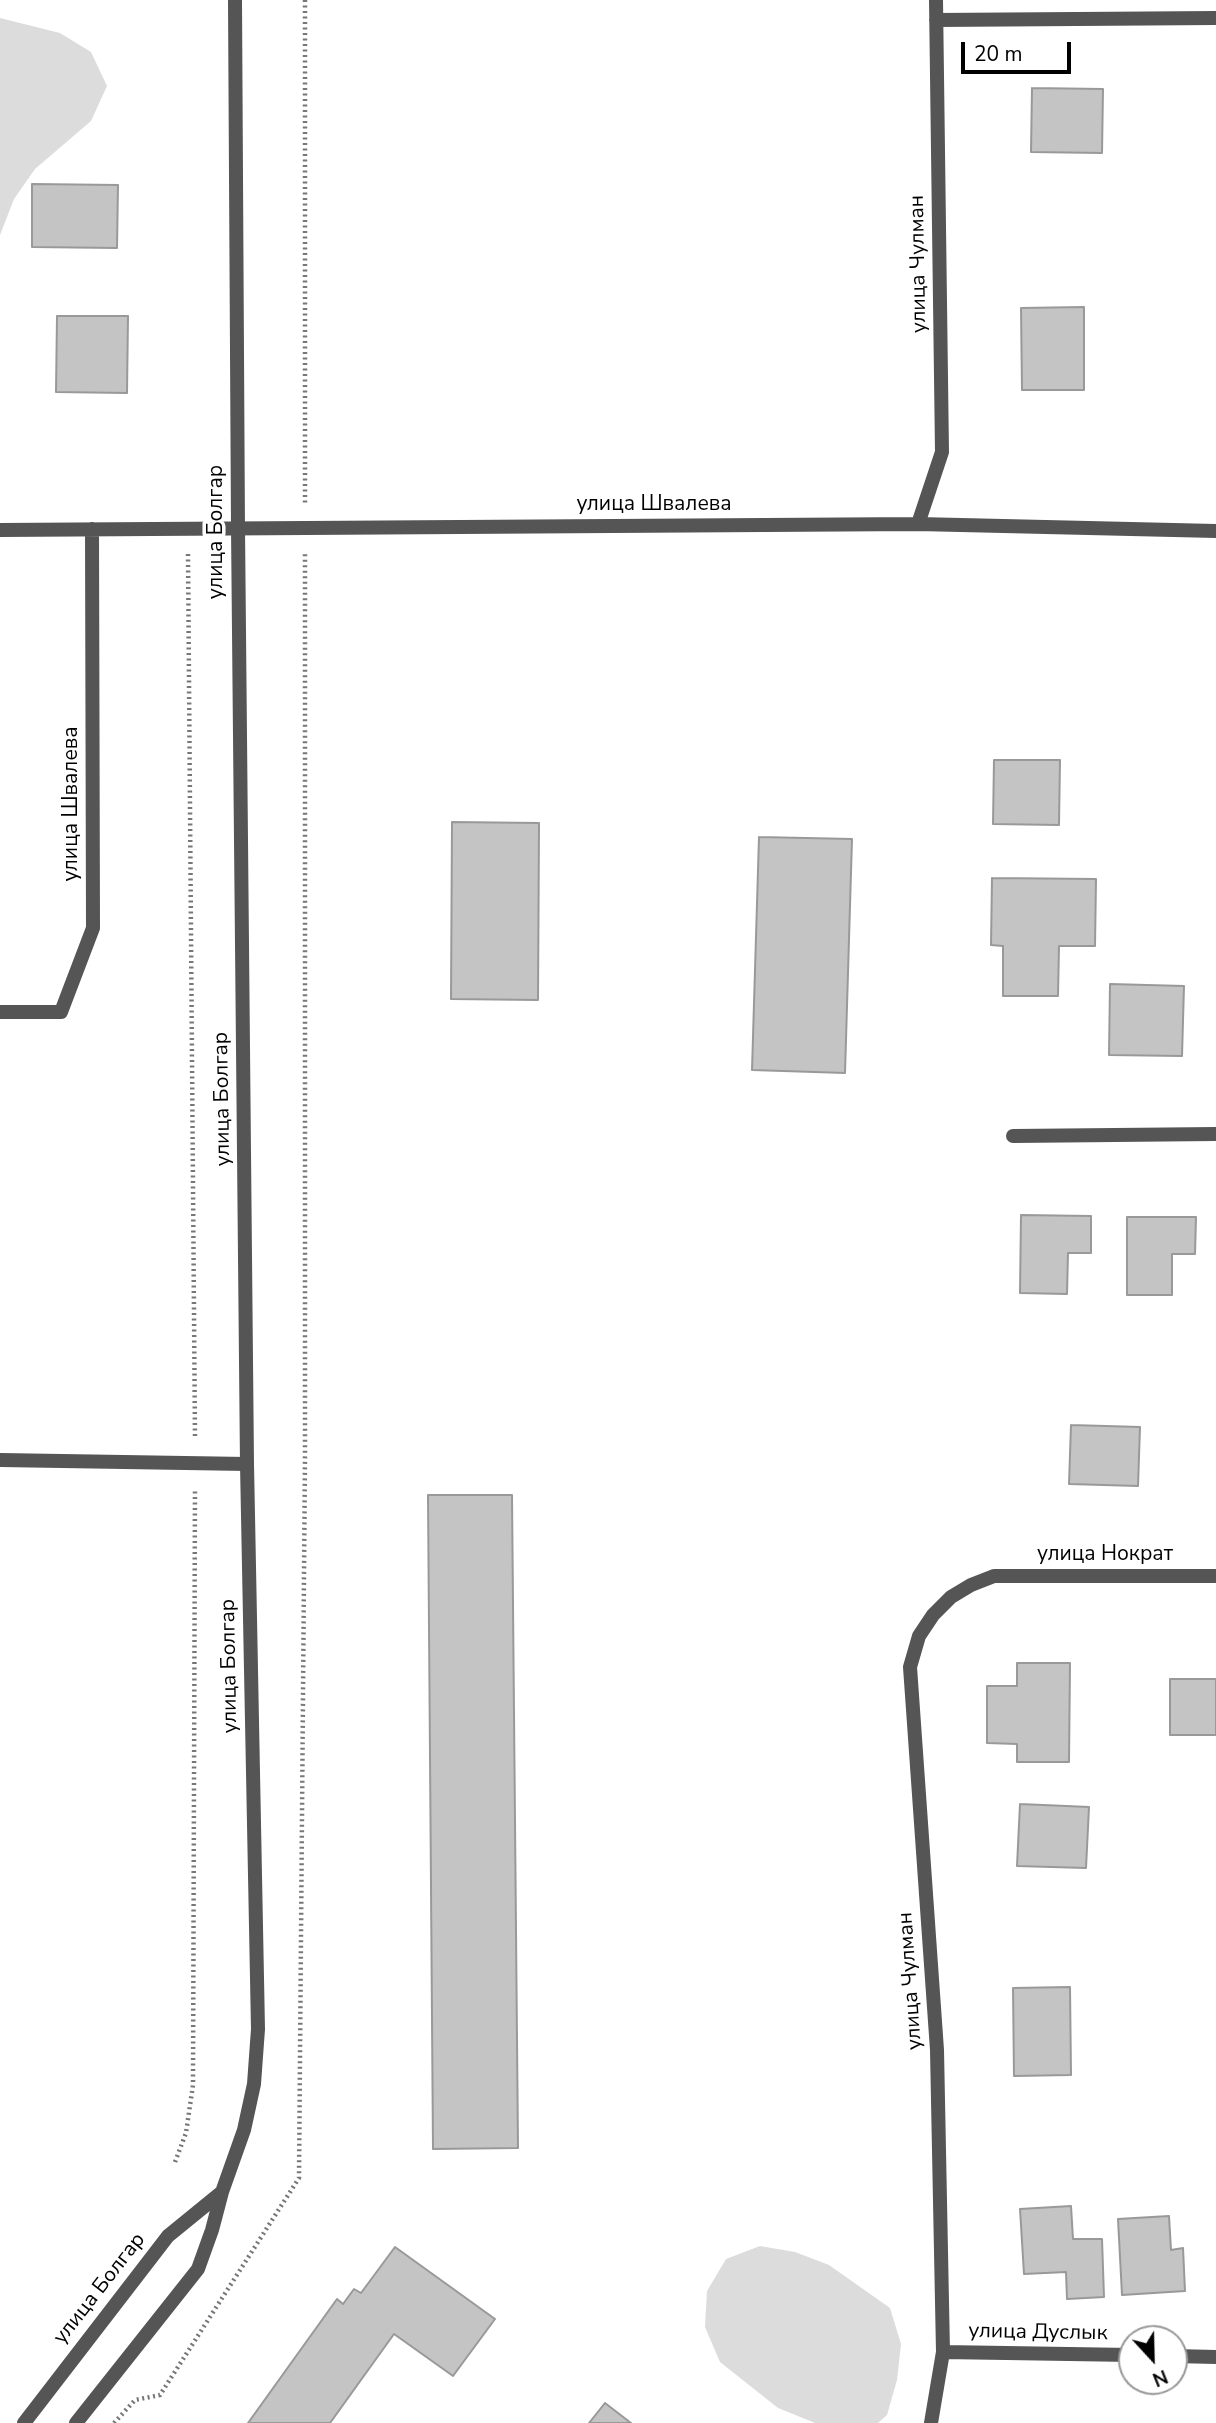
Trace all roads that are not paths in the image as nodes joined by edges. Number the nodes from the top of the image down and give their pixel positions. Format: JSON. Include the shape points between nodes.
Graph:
{"nodes":[{"id":1,"x":235,"y":0,"type":"edge"},
{"id":2,"x":936,"y":0,"type":"edge"},
{"id":3,"x":1216,"y":18,"type":"edge"},
{"id":4,"x":936,"y":20,"type":"junction"},
{"id":5,"x":918,"y":524,"type":"junction"},
{"id":6,"x":238,"y":528,"type":"junction"},
{"id":7,"x":92,"y":529,"type":"junction"},
{"id":8,"x":0,"y":530,"type":"edge"},
{"id":9,"x":1216,"y":531,"type":"edge"},
{"id":10,"x":0,"y":1012,"type":"edge"},
{"id":11,"x":1216,"y":1134,"type":"edge"},
{"id":12,"x":1013,"y":1136,"type":"dead end"},
{"id":13,"x":0,"y":1460,"type":"edge"},
{"id":14,"x":247,"y":1464,"type":"junction"},
{"id":15,"x":994,"y":1576,"type":"joint"},
{"id":16,"x":1216,"y":1576,"type":"edge"},
{"id":17,"x":222,"y":2192,"type":"junction"},
{"id":18,"x":943,"y":2352,"type":"junction"},
{"id":19,"x":1118,"y":2355,"type":"edge"},
{"id":20,"x":1188,"y":2356,"type":"edge"},
{"id":21,"x":1216,"y":2357,"type":"edge"},
{"id":22,"x":24,"y":2423,"type":"edge"},
{"id":23,"x":76,"y":2423,"type":"edge"},
{"id":24,"x":930,"y":2423,"type":"edge"}],
"edges":[{"from":1,"to":6,"type":"street","name":"улица Болгар"},
{"from":2,"to":4,"type":"street","name":"улица Чулман"},
{"from":3,"to":4,"type":"street"},
{"from":4,"to":5,"type":"street","name":"улица Чулман","via":[[942,452]]},
{"from":5,"to":6,"type":"street","name":"улица Швалева"},
{"from":5,"to":9,"type":"street","name":"улица Швалева"},
{"from":6,"to":7,"type":"street","name":"улица Швалева"},
{"from":6,"to":14,"type":"street","name":"улица Болгар"},
{"from":7,"to":8,"type":"street","name":"улица Швалева"},
{"from":7,"to":10,"type":"street","name":"улица Швалева","via":[[93,928],[61,1012]]},
{"from":11,"to":12,"type":"street"},
{"from":13,"to":14,"type":"street"},
{"from":14,"to":17,"type":"street","name":"улица Болгар","via":[[258,2029],[254,2084],[244,2130]]},
{"from":15,"to":16,"type":"street","name":"улица Нократ"},
{"from":15,"to":18,"type":"street","name":"улица Чулман","via":[[951,1597],[933,1615],[919,1636],[910,1667],[937,2050]]},
{"from":17,"to":22,"type":"street","name":"улица Болгар","via":[[168,2236]]},
{"from":17,"to":23,"type":"street","name":"улица Болгар","via":[[198,2269]]},
{"from":18,"to":19,"type":"street","name":"улица Дуслык"},
{"from":18,"to":24,"type":"street","name":"улица Чулман"},
{"from":20,"to":21,"type":"street"}]}
